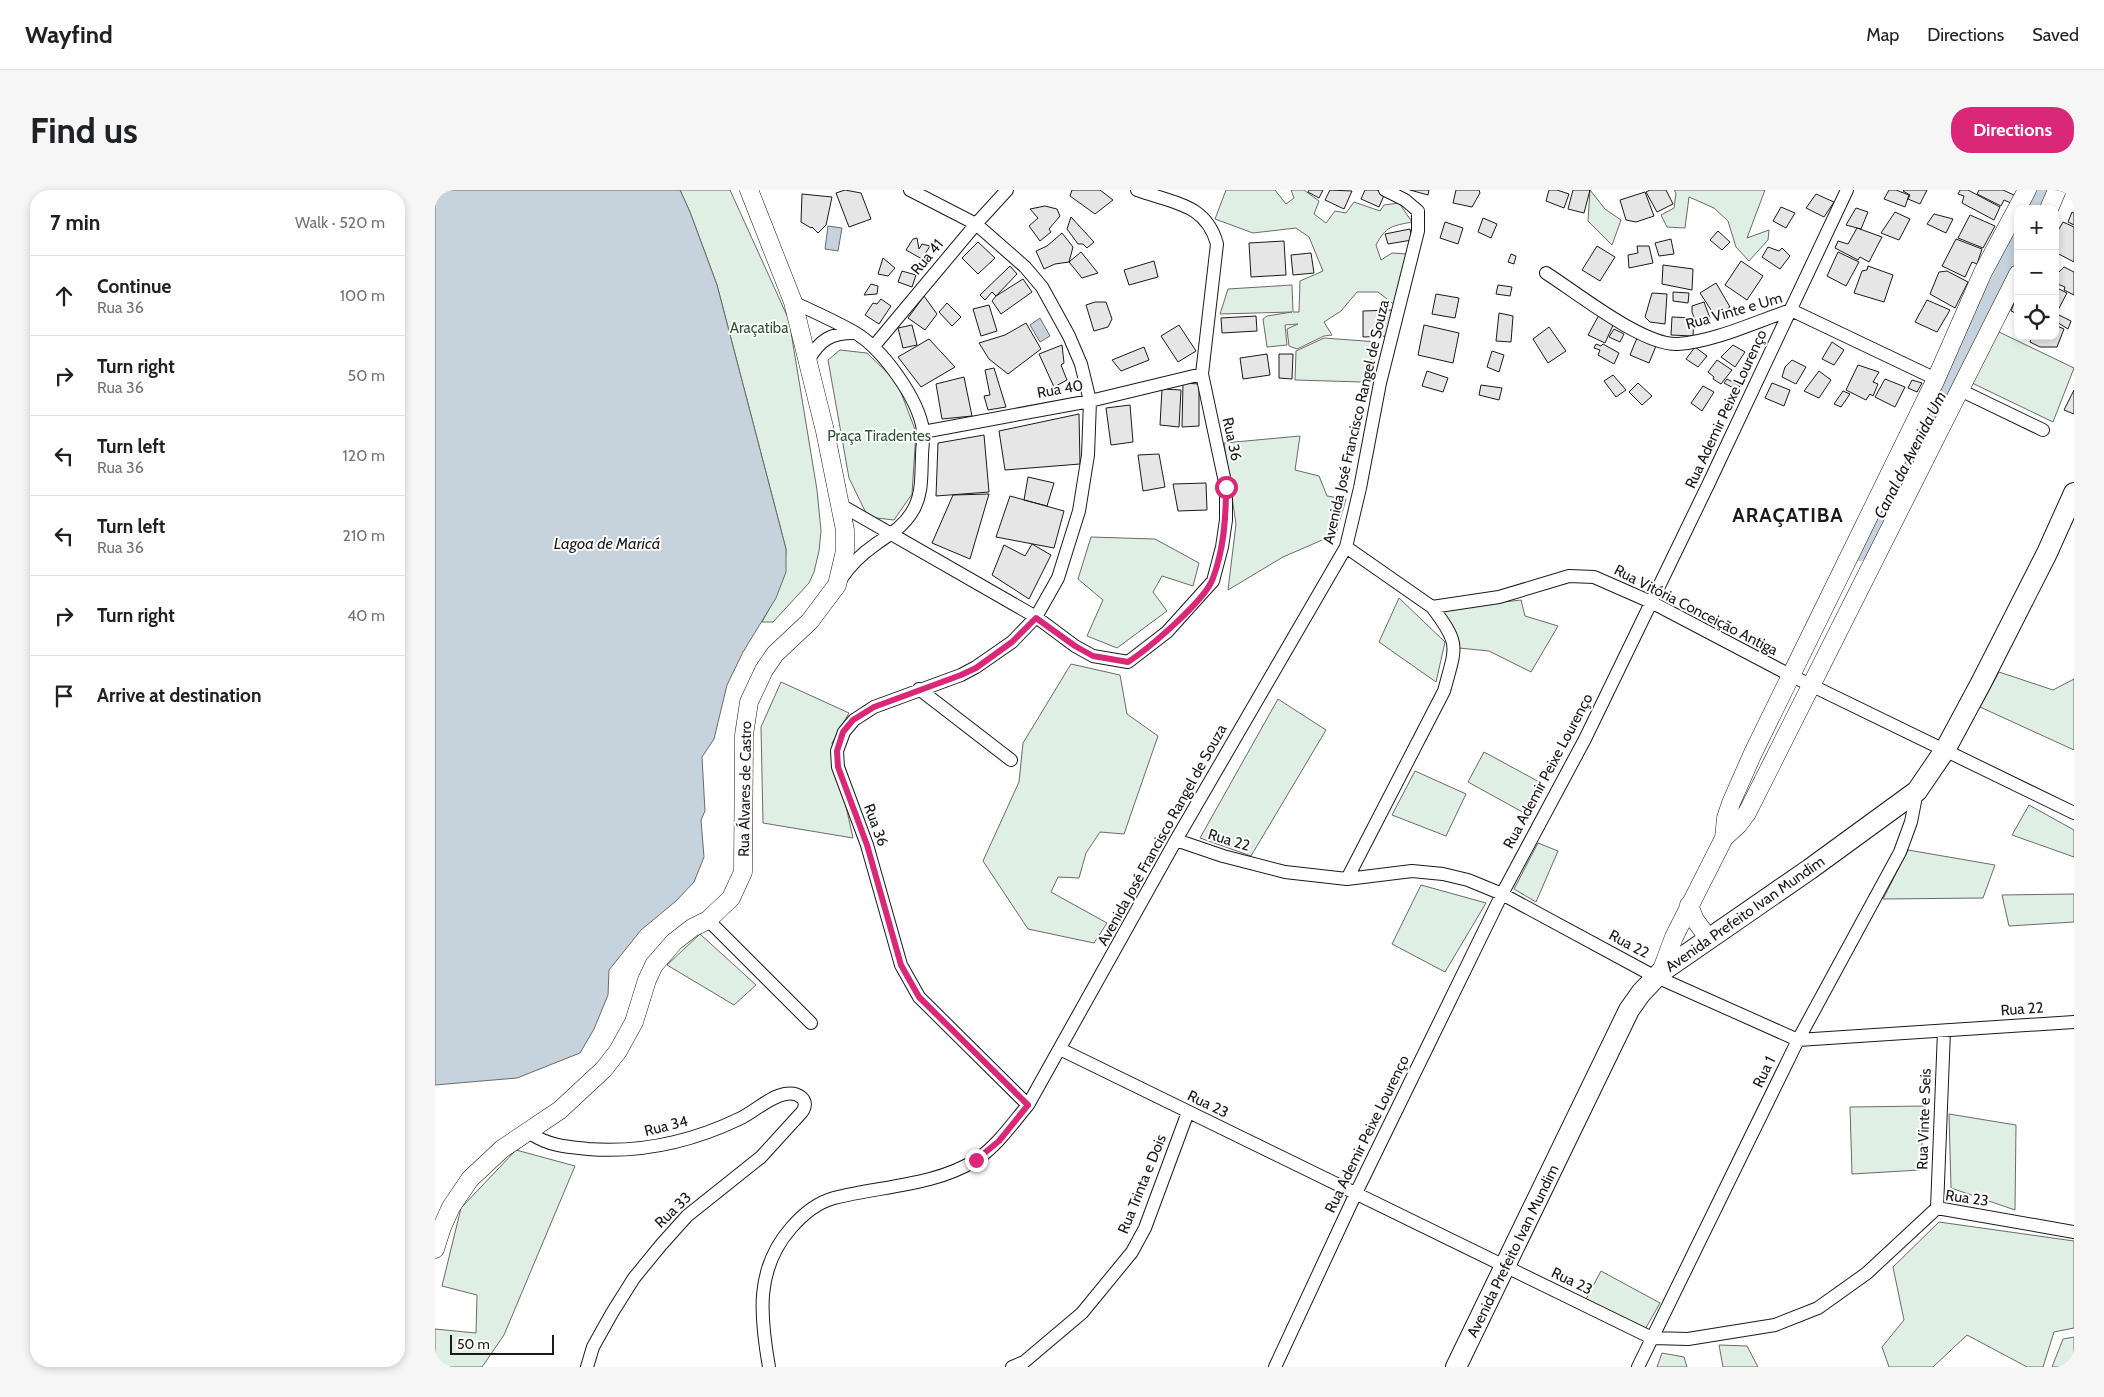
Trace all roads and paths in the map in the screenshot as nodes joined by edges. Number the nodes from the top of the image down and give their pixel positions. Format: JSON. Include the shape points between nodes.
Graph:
{"nodes":[{"id":1,"x":749,"y":190,"type":"edge"},
{"id":2,"x":910,"y":190,"type":"edge"},
{"id":3,"x":1007,"y":190,"type":"edge"},
{"id":4,"x":1137,"y":190,"type":"edge"},
{"id":5,"x":1385,"y":190,"type":"edge"},
{"id":6,"x":1847,"y":190,"type":"edge"},
{"id":7,"x":2027,"y":190,"type":"edge"},
{"id":8,"x":2057,"y":190,"type":"edge"},
{"id":9,"x":2051,"y":205,"type":"edge"},
{"id":10,"x":976,"y":224,"type":"junction"},
{"id":11,"x":1545,"y":273,"type":"dead end"},
{"id":12,"x":2014,"y":282,"type":"edge"},
{"id":13,"x":793,"y":302,"type":"junction"},
{"id":14,"x":1791,"y":310,"type":"junction"},
{"id":15,"x":855,"y":333,"type":"junction"},
{"id":16,"x":874,"y":346,"type":"junction"},
{"id":17,"x":809,"y":359,"type":"junction"},
{"id":18,"x":1202,"y":374,"type":"junction"},
{"id":19,"x":1936,"y":379,"type":"junction"},
{"id":20,"x":1960,"y":390,"type":"junction"},
{"id":21,"x":1090,"y":401,"type":"junction"},
{"id":22,"x":2043,"y":430,"type":"dead end"},
{"id":23,"x":923,"y":432,"type":"junction"},
{"id":24,"x":2074,"y":493,"type":"edge"},
{"id":25,"x":839,"y":504,"type":"junction"},
{"id":26,"x":891,"y":535,"type":"junction"},
{"id":27,"x":1346,"y":547,"type":"junction"},
{"id":28,"x":837,"y":585,"type":"junction"},
{"id":29,"x":1651,"y":602,"type":"junction"},
{"id":30,"x":1432,"y":607,"type":"junction"},
{"id":31,"x":1036,"y":618,"type":"junction"},
{"id":32,"x":1800,"y":680,"type":"junction"},
{"id":33,"x":919,"y":689,"type":"junction"},
{"id":34,"x":1945,"y":750,"type":"junction"},
{"id":35,"x":1011,"y":760,"type":"dead end"},
{"id":36,"x":1917,"y":791,"type":"junction"},
{"id":37,"x":2074,"y":813,"type":"edge"},
{"id":38,"x":1176,"y":840,"type":"junction"},
{"id":39,"x":1347,"y":879,"type":"junction"},
{"id":40,"x":1502,"y":894,"type":"junction"},
{"id":41,"x":1689,"y":905,"type":"junction"},
{"id":42,"x":708,"y":920,"type":"junction"},
{"id":43,"x":1709,"y":939,"type":"junction"},
{"id":44,"x":1658,"y":974,"type":"junction"},
{"id":45,"x":2074,"y":1022,"type":"edge"},
{"id":46,"x":811,"y":1023,"type":"dead end"},
{"id":47,"x":1944,"y":1031,"type":"junction"},
{"id":48,"x":1798,"y":1040,"type":"junction"},
{"id":49,"x":1060,"y":1049,"type":"junction"},
{"id":50,"x":803,"y":1098,"type":"joint"},
{"id":51,"x":1028,"y":1105,"type":"junction"},
{"id":52,"x":1188,"y":1112,"type":"junction"},
{"id":53,"x":533,"y":1130,"type":"junction"},
{"id":54,"x":1356,"y":1194,"type":"junction"},
{"id":55,"x":1937,"y":1208,"type":"junction"},
{"id":56,"x":2074,"y":1232,"type":"edge"},
{"id":57,"x":435,"y":1249,"type":"edge"},
{"id":58,"x":1507,"y":1266,"type":"junction"},
{"id":59,"x":1652,"y":1338,"type":"junction"},
{"id":60,"x":587,"y":1367,"type":"edge"},
{"id":61,"x":769,"y":1367,"type":"edge"},
{"id":62,"x":1012,"y":1367,"type":"edge"},
{"id":63,"x":1275,"y":1367,"type":"edge"},
{"id":64,"x":1456,"y":1367,"type":"edge"},
{"id":65,"x":1638,"y":1367,"type":"edge"}],
"edges":[{"from":1,"to":13,"type":"street","name":"Rua Álvares de Castro"},
{"from":2,"to":10,"type":"street","name":"Rua 36"},
{"from":3,"to":10,"type":"street","name":"Rua 41"},
{"from":4,"to":18,"type":"street","name":"Rua 36","via":[[1193,210],[1207,220],[1213,231],[1216,257]]},
{"from":5,"to":27,"type":"street","name":"Avenida José Francisco Rangel de Souza","via":[[1418,211],[1418,231],[1380,383]]},
{"from":6,"to":14,"type":"street","name":"Rua Ademir Peixe Lourenço"},
{"from":7,"to":19,"type":"street","via":[[1983,272]]},
{"from":8,"to":9,"type":"street"},
{"from":10,"to":16,"type":"street","name":"Rua 41"},
{"from":10,"to":21,"type":"street","name":"Rua 36","via":[[1025,267],[1042,287],[1081,364]]},
{"from":11,"to":14,"type":"street","name":"Rua Vinte e Um","via":[[1633,330],[1662,342],[1677,344],[1710,338]]},
{"from":12,"to":20,"type":"street"},
{"from":13,"to":15,"type":"street"},
{"from":13,"to":17,"type":"street","name":"Rua Álvares de Castro"},
{"from":14,"to":19,"type":"street","name":"Rua Vinte e Um"},
{"from":14,"to":29,"type":"street","name":"Rua Ademir Peixe Lourenço"},
{"from":15,"to":16,"type":"street"},
{"from":15,"to":17,"type":"street","via":[[829,336]]},
{"from":16,"to":23,"type":"street","via":[[909,395]]},
{"from":17,"to":25,"type":"street","name":"Rua Álvares de Castro"},
{"from":18,"to":21,"type":"street","name":"Rua 40"},
{"from":18,"to":31,"type":"street","name":"Rua 36","via":[[1226,487],[1224,529],[1213,581],[1167,632],[1128,662],[1093,656]]},
{"from":19,"to":32,"type":"street"},
{"from":20,"to":22,"type":"street"},
{"from":20,"to":32,"type":"street"},
{"from":21,"to":23,"type":"street","name":"Rua 40"},
{"from":21,"to":31,"type":"street","name":"Rua 36","via":[[1088,455],[1079,511],[1058,578]]},
{"from":23,"to":26,"type":"street","via":[[920,493],[913,510]]},
{"from":24,"to":34,"type":"main road","name":"Avenida Prefeito Ivan Mundim","via":[[2043,562]]},
{"from":25,"to":26,"type":"street","name":"Rua 36"},
{"from":25,"to":28,"type":"street","name":"Rua Álvares de Castro","via":[[845,530],[845,551]]},
{"from":26,"to":28,"type":"street","via":[[876,543],[848,568]]},
{"from":26,"to":31,"type":"street","name":"Rua 36"},
{"from":27,"to":30,"type":"street"},
{"from":27,"to":38,"type":"street","name":"Avenida José Francisco Rangel de Souza"},
{"from":28,"to":42,"type":"street","name":"Rua Álvares de Castro","via":[[810,621],[775,654],[749,702],[744,735],[743,872],[731,898]]},
{"from":29,"to":30,"type":"street","name":"Rua Vitória Conceição Antiga","via":[[1594,577],[1569,576],[1499,597]]},
{"from":29,"to":32,"type":"street","name":"Rua Vitória Conceição Antiga"},
{"from":29,"to":40,"type":"street","name":"Rua Ademir Peixe Lourenço","via":[[1585,739]]},
{"from":30,"to":39,"type":"street","via":[[1454,642],[1453,659],[1443,691]]},
{"from":31,"to":33,"type":"street","name":"Rua 36","via":[[1012,642],[976,668]]},
{"from":32,"to":34,"type":"street","name":"Rua Vitória Conceição Antiga"},
{"from":32,"to":41,"type":"street","via":[[1747,813],[1724,838]]},
{"from":33,"to":35,"type":"street"},
{"from":33,"to":51,"type":"street","name":"Rua 36","via":[[874,707],[853,720],[840,741],[838,767],[867,845],[901,965],[919,997]]},
{"from":34,"to":36,"type":"main road","name":"Avenida Prefeito Ivan Mundim"},
{"from":34,"to":37,"type":"street"},
{"from":36,"to":43,"type":"main road","name":"Avenida Prefeito Ivan Mundim"},
{"from":36,"to":48,"type":"street","name":"Rua 1","via":[[1911,822],[1900,852]]},
{"from":38,"to":39,"type":"street","name":"Rua 22","via":[[1285,872]]},
{"from":38,"to":49,"type":"street","name":"Avenida José Francisco Rangel de Souza"},
{"from":39,"to":40,"type":"street","name":"Rua 22","via":[[1412,872],[1443,874]]},
{"from":40,"to":44,"type":"street","name":"Rua 22"},
{"from":40,"to":54,"type":"street","name":"Rua Ademir Peixe Lourenço"},
{"from":41,"to":43,"type":"street"},
{"from":41,"to":44,"type":"street"},
{"from":42,"to":46,"type":"street"},
{"from":42,"to":53,"type":"street","name":"Rua Álvares de Castro","via":[[682,935],[655,965],[634,1022],[604,1069]]},
{"from":43,"to":44,"type":"main road","name":"Avenida Prefeito Ivan Mundim"},
{"from":44,"to":48,"type":"street","name":"Rua 22"},
{"from":44,"to":58,"type":"main road","name":"Avenida Prefeito Ivan Mundim","via":[[1629,1010]]},
{"from":45,"to":47,"type":"street","name":"Rua 22"},
{"from":47,"to":48,"type":"street","name":"Rua 22"},
{"from":47,"to":55,"type":"street","name":"Rua Vinte e Seis"},
{"from":48,"to":59,"type":"street","name":"Rua 1"},
{"from":49,"to":51,"type":"street","name":"Avenida José Francisco Rangel de Souza"},
{"from":49,"to":52,"type":"street","name":"Rua 23"},
{"from":50,"to":53,"type":"street","name":"Rua 34","via":[[793,1094],[779,1096],[712,1131],[641,1149],[560,1146],[543,1141],[533,1135]]},
{"from":50,"to":60,"type":"street","name":"Rua 33","via":[[805,1107],[802,1112],[761,1157],[687,1216],[634,1278],[593,1347]]},
{"from":51,"to":61,"type":"street","name":"Avenida José Francisco Rangel de Souza","via":[[999,1141],[976,1160],[940,1177],[832,1199],[805,1212],[773,1255],[763,1283],[762,1328]]},
{"from":52,"to":54,"type":"street","name":"Rua 23"},
{"from":52,"to":62,"type":"street","name":"Rua Trinta e Dois","via":[[1145,1228],[1132,1252],[1082,1313],[1024,1362]]},
{"from":53,"to":57,"type":"street","name":"Rua Álvares de Castro","via":[[502,1150],[470,1179],[441,1227]]},
{"from":54,"to":58,"type":"street","name":"Rua 23"},
{"from":54,"to":63,"type":"street","name":"Rua Ademir Peixe Lourenço"},
{"from":55,"to":56,"type":"street","name":"Rua 23"},
{"from":55,"to":59,"type":"street","name":"Rua 23","via":[[1867,1273],[1818,1308],[1775,1325],[1688,1338]]},
{"from":58,"to":59,"type":"street","name":"Rua 23"},
{"from":58,"to":64,"type":"main road","name":"Avenida Prefeito Ivan Mundim"},
{"from":59,"to":65,"type":"street","name":"Rua 1"}]}
